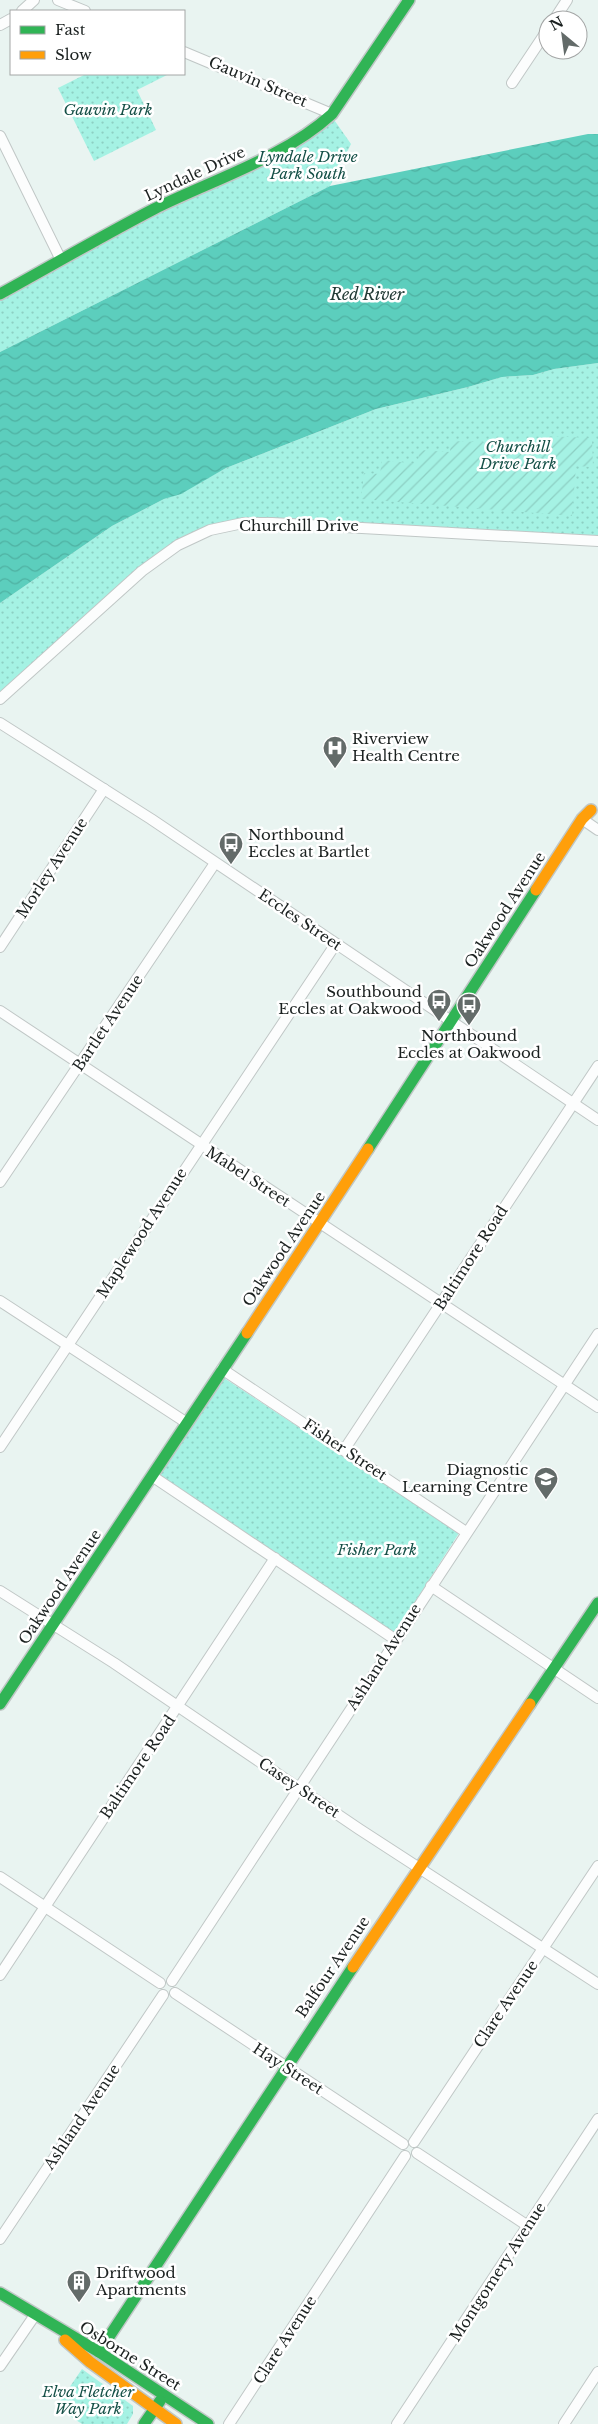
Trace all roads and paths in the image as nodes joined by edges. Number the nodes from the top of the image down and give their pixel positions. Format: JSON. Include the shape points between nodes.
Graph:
{"nodes":[{"id":1,"x":34,"y":0,"type":"edge"},
{"id":2,"x":58,"y":0,"type":"edge"},
{"id":3,"x":409,"y":0,"type":"edge"},
{"id":4,"x":23,"y":10,"type":"edge"},
{"id":5,"x":83,"y":10,"type":"edge"},
{"id":6,"x":538,"y":44,"type":"edge"},
{"id":7,"x":185,"y":52,"type":"edge"},
{"id":8,"x":512,"y":82,"type":"dead end"},
{"id":9,"x":332,"y":114,"type":"junction"},
{"id":10,"x":0,"y":136,"type":"edge"},
{"id":11,"x":61,"y":260,"type":"junction"},
{"id":12,"x":0,"y":294,"type":"edge"},
{"id":13,"x":598,"y":541,"type":"edge"},
{"id":14,"x":0,"y":699,"type":"edge"},
{"id":15,"x":0,"y":724,"type":"edge"},
{"id":16,"x":104,"y":789,"type":"junction"},
{"id":17,"x":587,"y":814,"type":"joint"},
{"id":18,"x":598,"y":830,"type":"edge"},
{"id":19,"x":215,"y":862,"type":"junction"},
{"id":20,"x":335,"y":945,"type":"junction"},
{"id":21,"x":0,"y":947,"type":"edge"},
{"id":22,"x":0,"y":1011,"type":"edge"},
{"id":23,"x":451,"y":1019,"type":"junction"},
{"id":24,"x":80,"y":1064,"type":"junction"},
{"id":25,"x":598,"y":1066,"type":"edge"},
{"id":26,"x":573,"y":1103,"type":"junction"},
{"id":27,"x":598,"y":1120,"type":"edge"},
{"id":28,"x":200,"y":1145,"type":"junction"},
{"id":29,"x":0,"y":1182,"type":"edge"},
{"id":30,"x":319,"y":1224,"type":"junction"},
{"id":31,"x":0,"y":1301,"type":"edge"},
{"id":32,"x":441,"y":1304,"type":"junction"},
{"id":33,"x":598,"y":1334,"type":"edge"},
{"id":34,"x":67,"y":1346,"type":"junction"},
{"id":35,"x":222,"y":1369,"type":"junction"},
{"id":36,"x":564,"y":1386,"type":"junction"},
{"id":37,"x":598,"y":1407,"type":"edge"},
{"id":38,"x":187,"y":1423,"type":"junction"},
{"id":39,"x":0,"y":1447,"type":"edge"},
{"id":40,"x":344,"y":1450,"type":"junction"},
{"id":41,"x":152,"y":1476,"type":"junction"},
{"id":42,"x":466,"y":1532,"type":"junction"},
{"id":43,"x":275,"y":1558,"type":"junction"},
{"id":44,"x":431,"y":1586,"type":"junction"},
{"id":45,"x":0,"y":1590,"type":"edge"},
{"id":46,"x":598,"y":1603,"type":"edge"},
{"id":47,"x":53,"y":1624,"type":"junction"},
{"id":48,"x":396,"y":1640,"type":"junction"},
{"id":49,"x":555,"y":1669,"type":"junction"},
{"id":50,"x":598,"y":1698,"type":"edge"},
{"id":51,"x":0,"y":1704,"type":"edge"},
{"id":52,"x":178,"y":1706,"type":"junction"},
{"id":53,"x":298,"y":1788,"type":"junction"},
{"id":54,"x":418,"y":1866,"type":"junction"},
{"id":55,"x":598,"y":1866,"type":"edge"},
{"id":56,"x":0,"y":1877,"type":"edge"},
{"id":57,"x":46,"y":1906,"type":"junction"},
{"id":58,"x":544,"y":1949,"type":"junction"},
{"id":59,"x":0,"y":1975,"type":"edge"},
{"id":60,"x":172,"y":1980,"type":"junction"},
{"id":61,"x":160,"y":1983,"type":"junction"},
{"id":62,"x":598,"y":1984,"type":"edge"},
{"id":63,"x":175,"y":1993,"type":"junction"},
{"id":64,"x":163,"y":1994,"type":"junction"},
{"id":65,"x":285,"y":2067,"type":"junction"},
{"id":66,"x":598,"y":2119,"type":"edge"},
{"id":67,"x":414,"y":2142,"type":"junction"},
{"id":68,"x":403,"y":2144,"type":"junction"},
{"id":69,"x":417,"y":2153,"type":"junction"},
{"id":70,"x":405,"y":2156,"type":"junction"},
{"id":71,"x":528,"y":2226,"type":"junction"},
{"id":72,"x":0,"y":2239,"type":"edge"},
{"id":73,"x":0,"y":2293,"type":"edge"},
{"id":74,"x":35,"y":2315,"type":"junction"},
{"id":75,"x":99,"y":2352,"type":"junction"},
{"id":76,"x":0,"y":2366,"type":"edge"},
{"id":77,"x":598,"y":2372,"type":"edge"},
{"id":78,"x":170,"y":2398,"type":"junction"},
{"id":79,"x":154,"y":2409,"type":"junction"},
{"id":80,"x":161,"y":2420,"type":"edge"},
{"id":81,"x":144,"y":2424,"type":"edge"},
{"id":82,"x":176,"y":2424,"type":"edge"},
{"id":83,"x":208,"y":2424,"type":"edge"},
{"id":84,"x":229,"y":2424,"type":"edge"},
{"id":85,"x":397,"y":2424,"type":"edge"},
{"id":86,"x":564,"y":2424,"type":"edge"}],
"edges":[{"from":1,"to":4,"type":"street"},
{"from":2,"to":5,"type":"street"},
{"from":3,"to":9,"type":"street","name":"Lyndale Drive"},
{"from":6,"to":8,"type":"street"},
{"from":7,"to":9,"type":"street","name":"Gauvin Street"},
{"from":9,"to":11,"type":"street","name":"Lyndale Drive","via":[[288,146],[153,210]]},
{"from":10,"to":11,"type":"street"},
{"from":11,"to":12,"type":"street","name":"Lyndale Drive"},
{"from":13,"to":14,"type":"street","name":"Churchill Drive","via":[[272,523],[243,523],[210,530],[178,544],[142,571]]},
{"from":15,"to":16,"type":"street","name":"Eccles Street"},
{"from":16,"to":19,"type":"street","name":"Eccles Street"},
{"from":16,"to":21,"type":"street","name":"Morley Avenue"},
{"from":17,"to":18,"type":"street"},
{"from":17,"to":23,"type":"street","name":"Oakwood Avenue"},
{"from":19,"to":20,"type":"street","name":"Eccles Street"},
{"from":19,"to":24,"type":"street","name":"Bartlet Avenue"},
{"from":20,"to":23,"type":"street","name":"Eccles Street"},
{"from":20,"to":28,"type":"street","name":"Maplewood Avenue"},
{"from":22,"to":24,"type":"street","name":"Mabel Street"},
{"from":23,"to":26,"type":"street","name":"Eccles Street"},
{"from":23,"to":30,"type":"street","name":"Oakwood Avenue"},
{"from":24,"to":28,"type":"street","name":"Mabel Street"},
{"from":24,"to":29,"type":"street","name":"Bartlet Avenue"},
{"from":25,"to":26,"type":"street","name":"Baltimore Road"},
{"from":26,"to":27,"type":"street","name":"Eccles Street"},
{"from":26,"to":32,"type":"street","name":"Baltimore Road"},
{"from":28,"to":30,"type":"street","name":"Mabel Street"},
{"from":28,"to":34,"type":"street","name":"Maplewood Avenue"},
{"from":30,"to":32,"type":"street","name":"Mabel Street"},
{"from":30,"to":35,"type":"street","name":"Oakwood Avenue"},
{"from":31,"to":34,"type":"street"},
{"from":32,"to":36,"type":"street","name":"Mabel Street"},
{"from":32,"to":40,"type":"street","name":"Baltimore Road"},
{"from":33,"to":36,"type":"street","name":"Ashland Avenue"},
{"from":34,"to":38,"type":"street"},
{"from":34,"to":39,"type":"street","name":"Maplewood Avenue"},
{"from":35,"to":38,"type":"street","name":"Oakwood Avenue"},
{"from":35,"to":40,"type":"street","name":"Fisher Street"},
{"from":36,"to":37,"type":"street","name":"Mabel Street"},
{"from":36,"to":42,"type":"street","name":"Ashland Avenue"},
{"from":38,"to":41,"type":"street","name":"Oakwood Avenue"},
{"from":40,"to":42,"type":"street","name":"Fisher Street"},
{"from":41,"to":43,"type":"street"},
{"from":41,"to":47,"type":"street","name":"Oakwood Avenue"},
{"from":42,"to":44,"type":"street","name":"Ashland Avenue"},
{"from":43,"to":48,"type":"street"},
{"from":43,"to":52,"type":"street","name":"Baltimore Road"},
{"from":44,"to":48,"type":"street","name":"Ashland Avenue"},
{"from":44,"to":49,"type":"street"},
{"from":45,"to":47,"type":"street","name":"Casey Street"},
{"from":46,"to":49,"type":"street","name":"Balfour Avenue"},
{"from":47,"to":51,"type":"street","name":"Oakwood Avenue"},
{"from":47,"to":52,"type":"street","name":"Casey Street"},
{"from":48,"to":53,"type":"street","name":"Ashland Avenue"},
{"from":49,"to":50,"type":"street"},
{"from":49,"to":54,"type":"street","name":"Balfour Avenue"},
{"from":52,"to":53,"type":"street","name":"Casey Street"},
{"from":52,"to":57,"type":"street","name":"Baltimore Road"},
{"from":53,"to":54,"type":"street","name":"Casey Street"},
{"from":53,"to":60,"type":"street","name":"Ashland Avenue"},
{"from":54,"to":58,"type":"street","name":"Casey Street"},
{"from":54,"to":65,"type":"street","name":"Balfour Avenue"},
{"from":55,"to":58,"type":"street","name":"Clare Avenue"},
{"from":56,"to":57,"type":"street"},
{"from":57,"to":59,"type":"street","name":"Baltimore Road"},
{"from":57,"to":61,"type":"street"},
{"from":58,"to":62,"type":"street","name":"Casey Street"},
{"from":58,"to":67,"type":"street","name":"Clare Avenue"},
{"from":60,"to":61,"type":"street"},
{"from":60,"to":63,"type":"street"},
{"from":61,"to":64,"type":"street","via":[[159,1989]]},
{"from":63,"to":64,"type":"street"},
{"from":63,"to":65,"type":"street","name":"Hay Street"},
{"from":64,"to":72,"type":"street","name":"Ashland Avenue"},
{"from":65,"to":68,"type":"street","name":"Hay Street"},
{"from":65,"to":75,"type":"street","name":"Balfour Avenue"},
{"from":66,"to":71,"type":"street","name":"Montgomery Avenue"},
{"from":67,"to":68,"type":"street","via":[[408,2140]]},
{"from":67,"to":69,"type":"street","via":[[418,2147]]},
{"from":68,"to":70,"type":"street","via":[[401,2148]]},
{"from":69,"to":70,"type":"street"},
{"from":69,"to":71,"type":"street"},
{"from":70,"to":84,"type":"street","name":"Clare Avenue"},
{"from":71,"to":85,"type":"street","name":"Montgomery Avenue"},
{"from":73,"to":74,"type":"street","name":"Osborne Street"},
{"from":74,"to":75,"type":"street","name":"Osborne Street"},
{"from":74,"to":76,"type":"street"},
{"from":74,"to":79,"type":"street","name":"Osborne Street","via":[[90,2362]]},
{"from":75,"to":78,"type":"street","name":"Osborne Street"},
{"from":77,"to":86,"type":"street"},
{"from":78,"to":79,"type":"street"},
{"from":78,"to":80,"type":"street"},
{"from":78,"to":83,"type":"street","name":"Osborne Street"},
{"from":79,"to":80,"type":"street","name":"Osborne Street"},
{"from":79,"to":81,"type":"street"},
{"from":80,"to":82,"type":"street","name":"Osborne Street"}]}
